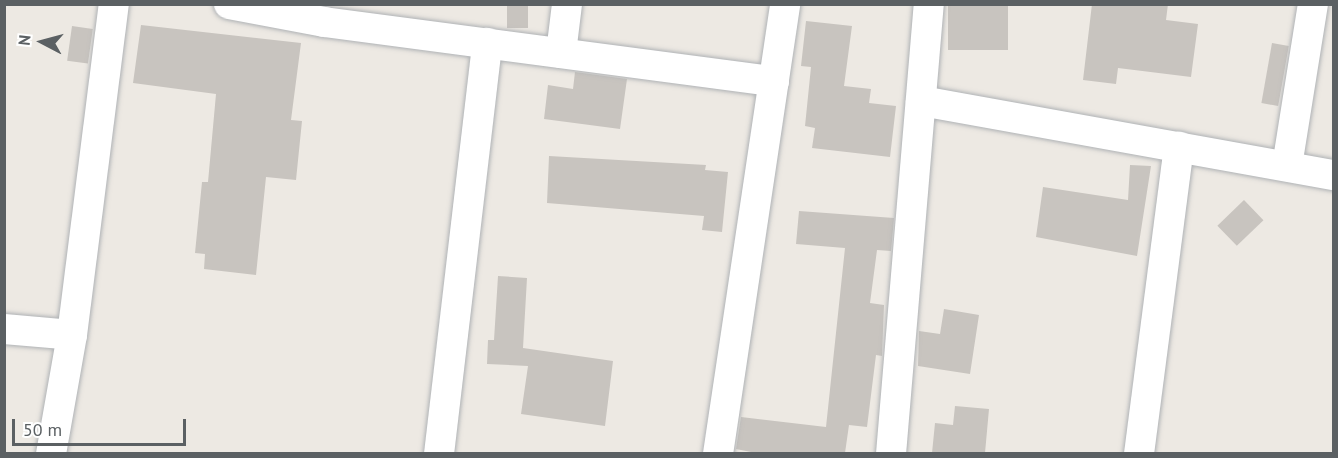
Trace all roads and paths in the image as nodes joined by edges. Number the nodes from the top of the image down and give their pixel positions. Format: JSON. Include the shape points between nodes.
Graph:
{"nodes":[{"id":1,"x":114,"y":4,"type":"edge"},
{"id":2,"x":229,"y":4,"type":"edge"},
{"id":3,"x":567,"y":4,"type":"edge"},
{"id":4,"x":785,"y":4,"type":"edge"},
{"id":5,"x":929,"y":4,"type":"edge"},
{"id":6,"x":1312,"y":4,"type":"edge"},
{"id":7,"x":326,"y":13,"type":"edge"},
{"id":8,"x":487,"y":43,"type":"junction"},
{"id":9,"x":561,"y":53,"type":"junction"},
{"id":10,"x":774,"y":81,"type":"junction"},
{"id":11,"x":921,"y":101,"type":"junction"},
{"id":12,"x":1179,"y":147,"type":"junction"},
{"id":13,"x":1287,"y":166,"type":"junction"},
{"id":14,"x":1334,"y":175,"type":"edge"},
{"id":15,"x":4,"y":328,"type":"edge"},
{"id":16,"x":72,"y":335,"type":"junction"},
{"id":17,"x":51,"y":453,"type":"edge"},
{"id":18,"x":439,"y":453,"type":"edge"},
{"id":19,"x":718,"y":453,"type":"edge"},
{"id":20,"x":891,"y":453,"type":"edge"},
{"id":21,"x":1140,"y":453,"type":"edge"}],
"edges":[{"from":1,"to":16,"type":"street"},
{"from":2,"to":7,"type":"street"},
{"from":3,"to":9,"type":"street"},
{"from":4,"to":10,"type":"street"},
{"from":5,"to":11,"type":"street"},
{"from":6,"to":13,"type":"street"},
{"from":7,"to":8,"type":"street"},
{"from":8,"to":9,"type":"street"},
{"from":8,"to":18,"type":"street"},
{"from":9,"to":10,"type":"street"},
{"from":10,"to":19,"type":"street"},
{"from":11,"to":12,"type":"street"},
{"from":11,"to":20,"type":"street"},
{"from":12,"to":13,"type":"street"},
{"from":12,"to":21,"type":"street"},
{"from":13,"to":14,"type":"street"},
{"from":15,"to":16,"type":"street"},
{"from":16,"to":17,"type":"street"}]}
